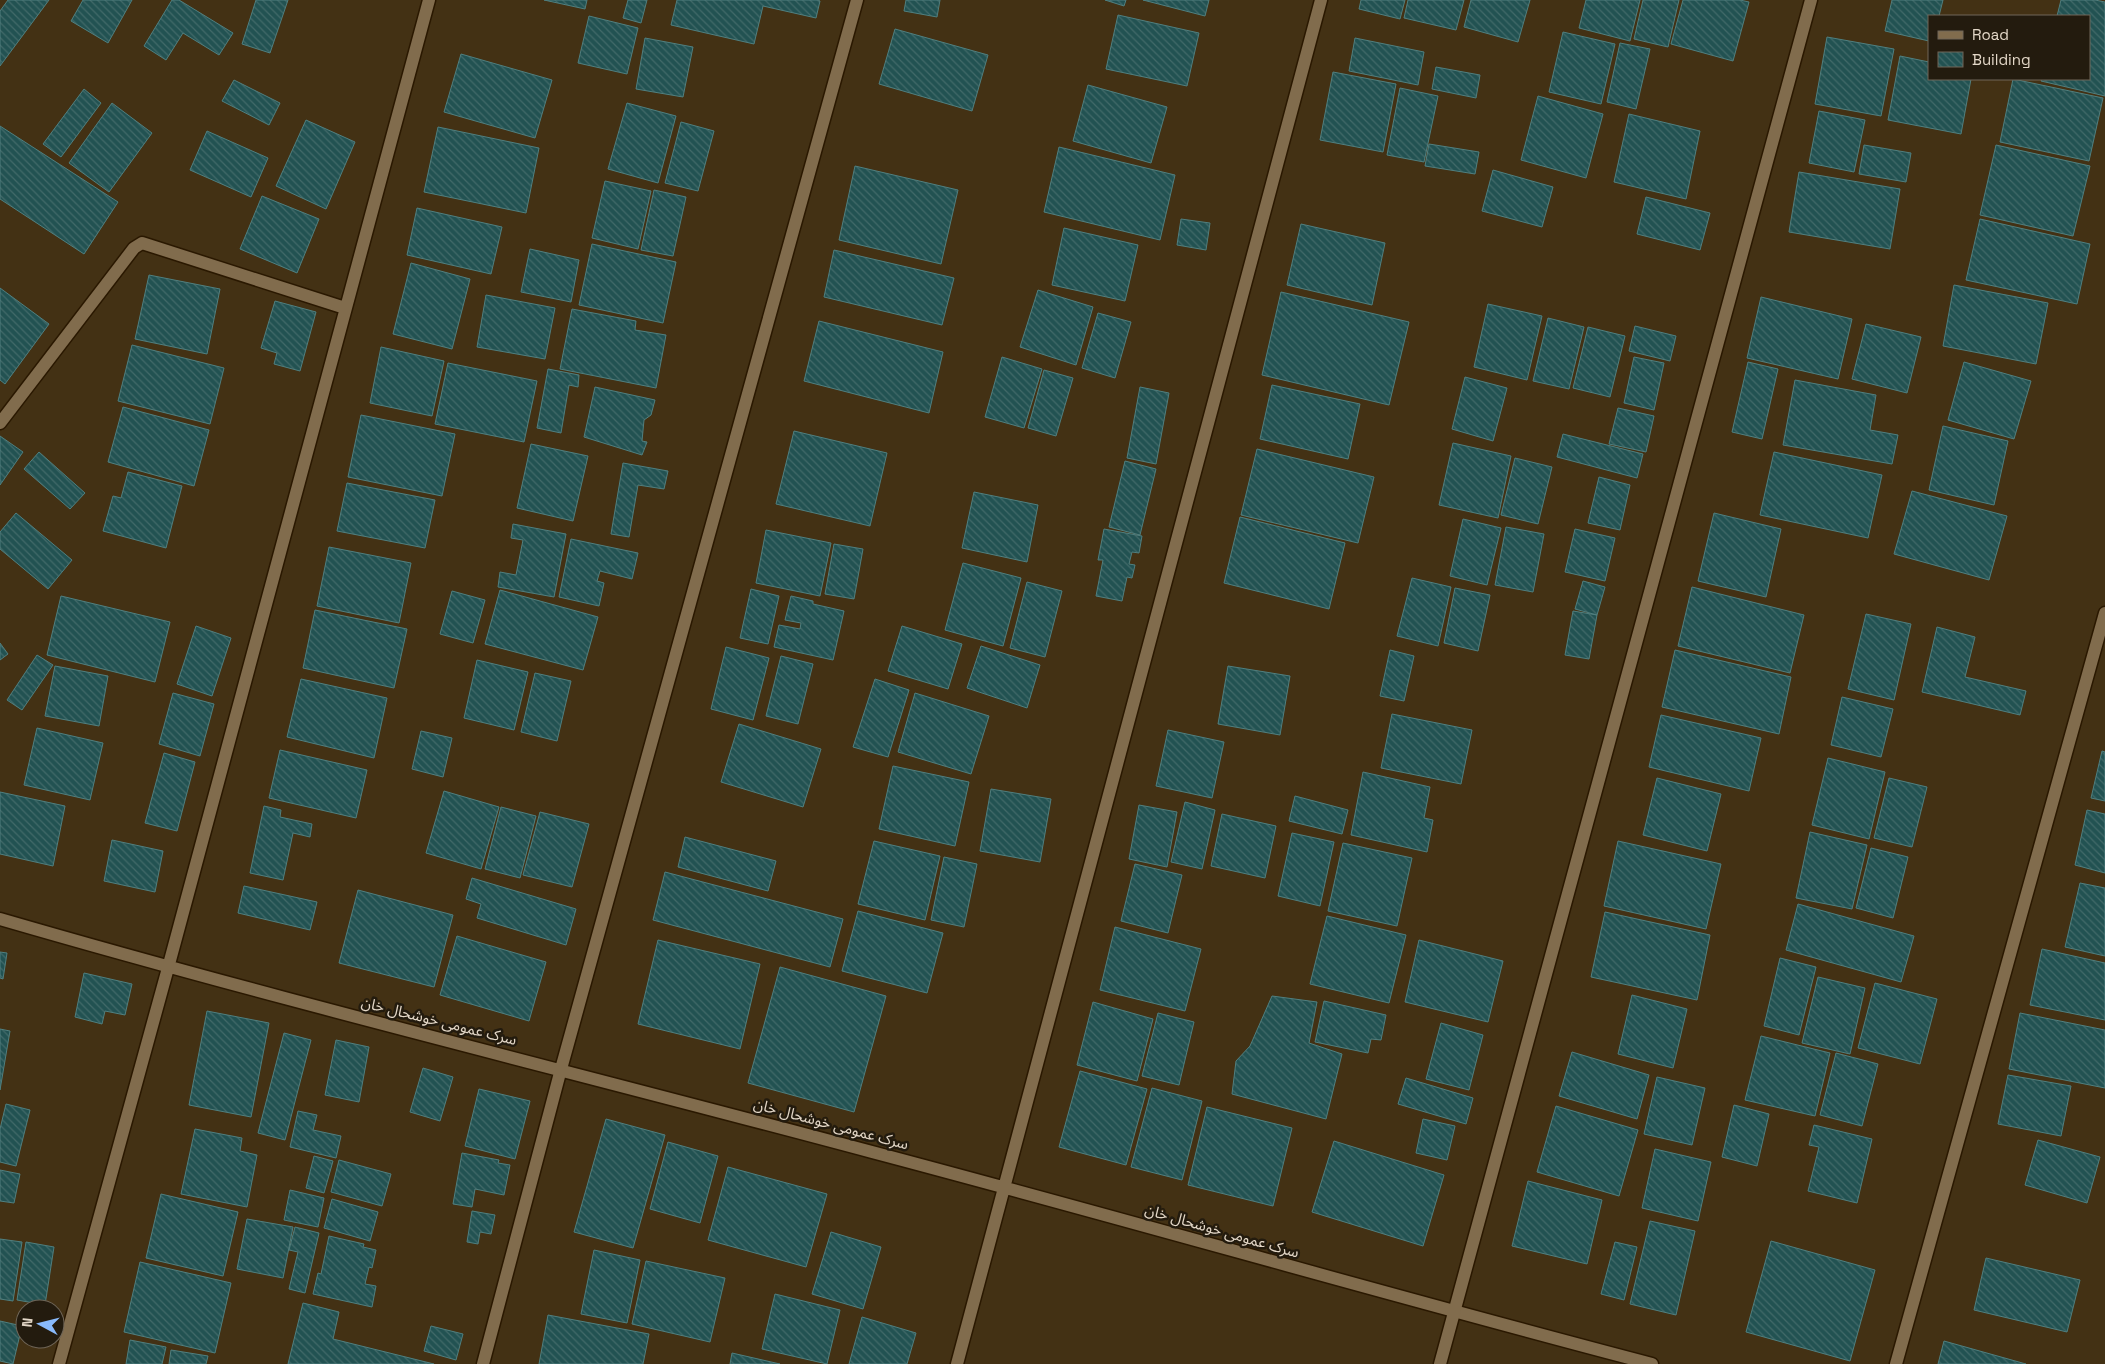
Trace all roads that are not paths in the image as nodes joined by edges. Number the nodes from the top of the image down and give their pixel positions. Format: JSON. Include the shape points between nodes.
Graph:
{"nodes":[{"id":1,"x":429,"y":0,"type":"edge"},
{"id":2,"x":857,"y":0,"type":"edge"},
{"id":3,"x":1322,"y":0,"type":"edge"},
{"id":4,"x":1811,"y":0,"type":"edge"},
{"id":5,"x":346,"y":308,"type":"junction"},
{"id":6,"x":0,"y":423,"type":"edge"},
{"id":7,"x":2105,"y":613,"type":"edge"},
{"id":8,"x":0,"y":919,"type":"edge"},
{"id":9,"x":168,"y":968,"type":"junction"},
{"id":10,"x":561,"y":1069,"type":"junction"},
{"id":11,"x":1004,"y":1187,"type":"junction"},
{"id":12,"x":1454,"y":1313,"type":"junction"},
{"id":13,"x":59,"y":1364,"type":"edge"},
{"id":14,"x":483,"y":1364,"type":"edge"},
{"id":15,"x":957,"y":1364,"type":"edge"},
{"id":16,"x":1440,"y":1364,"type":"edge"},
{"id":17,"x":1652,"y":1364,"type":"edge"},
{"id":18,"x":1896,"y":1364,"type":"edge"}],
"edges":[{"from":1,"to":5,"type":"street"},
{"from":2,"to":10,"type":"street"},
{"from":3,"to":11,"type":"street"},
{"from":4,"to":12,"type":"street"},
{"from":5,"to":6,"type":"street","via":[[142,242],[134,248]]},
{"from":5,"to":9,"type":"street"},
{"from":7,"to":18,"type":"street"},
{"from":8,"to":9,"type":"street","name":"سرک عمومی خوشحال خان"},
{"from":9,"to":10,"type":"street","name":"سرک عمومی خوشحال خان"},
{"from":9,"to":13,"type":"street"},
{"from":10,"to":11,"type":"street","name":"سرک عمومی خوشحال خان"},
{"from":10,"to":14,"type":"street"},
{"from":11,"to":12,"type":"street","name":"سرک عمومی خوشحال خان"},
{"from":11,"to":15,"type":"street"},
{"from":12,"to":16,"type":"street"},
{"from":12,"to":17,"type":"street","name":"سرک عمومی خوشحال خان"}]}
